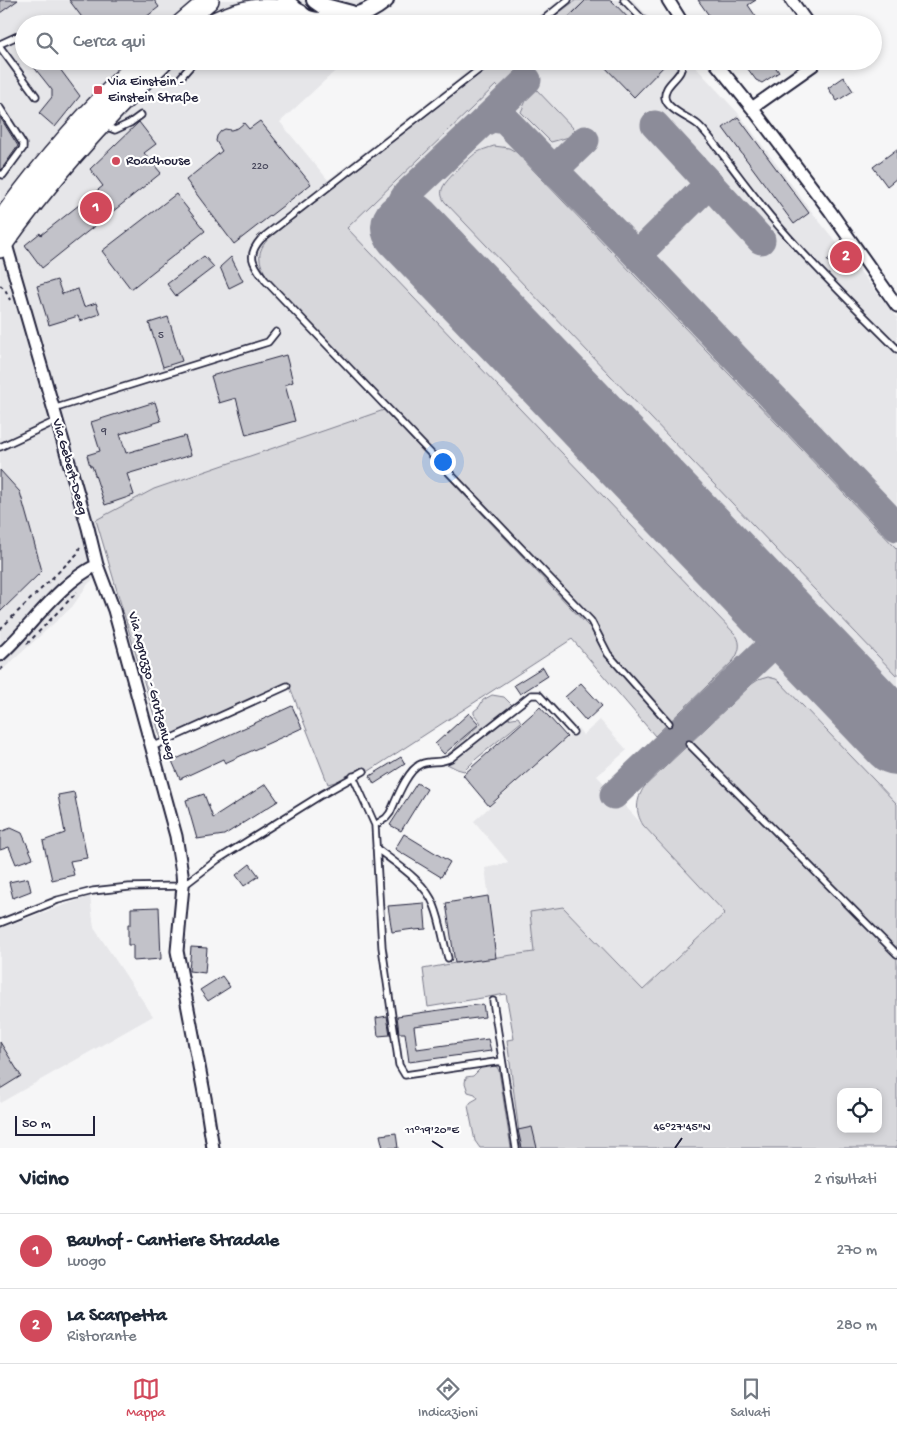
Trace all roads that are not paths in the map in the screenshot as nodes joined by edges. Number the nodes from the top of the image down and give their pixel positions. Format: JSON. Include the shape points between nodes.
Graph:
{"nodes":[{"id":1,"x":209,"y":0,"type":"edge"},
{"id":2,"x":236,"y":0,"type":"edge"},
{"id":3,"x":285,"y":0,"type":"edge"},
{"id":4,"x":314,"y":0,"type":"edge"},
{"id":5,"x":385,"y":0,"type":"edge"},
{"id":6,"x":568,"y":0,"type":"edge"},
{"id":7,"x":624,"y":0,"type":"edge"},
{"id":8,"x":668,"y":0,"type":"edge"},
{"id":9,"x":791,"y":0,"type":"edge"},
{"id":10,"x":300,"y":14,"type":"joint"},
{"id":11,"x":196,"y":15,"type":"edge"},
{"id":12,"x":230,"y":15,"type":"edge"},
{"id":13,"x":353,"y":15,"type":"edge"},
{"id":14,"x":359,"y":15,"type":"edge"},
{"id":15,"x":549,"y":15,"type":"edge"},
{"id":16,"x":638,"y":15,"type":"edge"},
{"id":17,"x":677,"y":15,"type":"edge"},
{"id":18,"x":802,"y":15,"type":"edge"},
{"id":19,"x":15,"y":38,"type":"edge"},
{"id":20,"x":0,"y":45,"type":"edge"},
{"id":21,"x":15,"y":66,"type":"edge"},
{"id":22,"x":18,"y":70,"type":"edge"},
{"id":23,"x":132,"y":70,"type":"edge"},
{"id":24,"x":154,"y":70,"type":"edge"},
{"id":25,"x":187,"y":70,"type":"edge"},
{"id":26,"x":478,"y":70,"type":"edge"},
{"id":27,"x":682,"y":70,"type":"edge"},
{"id":28,"x":721,"y":70,"type":"edge"},
{"id":29,"x":806,"y":70,"type":"edge"},
{"id":30,"x":181,"y":76,"type":"dead end"},
{"id":31,"x":36,"y":96,"type":"dead end"},
{"id":32,"x":0,"y":108,"type":"edge"},
{"id":33,"x":752,"y":108,"type":"junction"},
{"id":34,"x":141,"y":115,"type":"dead end"},
{"id":35,"x":101,"y":124,"type":"junction"},
{"id":36,"x":0,"y":174,"type":"edge"},
{"id":37,"x":0,"y":222,"type":"edge"},
{"id":38,"x":1,"y":246,"type":"edge"},
{"id":39,"x":897,"y":306,"type":"edge"},
{"id":40,"x":276,"y":332,"type":"dead end"},
{"id":41,"x":897,"y":349,"type":"edge"},
{"id":42,"x":55,"y":415,"type":"junction"},
{"id":43,"x":0,"y":447,"type":"edge"},
{"id":44,"x":97,"y":565,"type":"junction"},
{"id":45,"x":4,"y":659,"type":"edge"},
{"id":46,"x":287,"y":686,"type":"dead end"},
{"id":47,"x":669,"y":723,"type":"dead end"},
{"id":48,"x":573,"y":732,"type":"dead end"},
{"id":49,"x":689,"y":744,"type":"dead end"},
{"id":50,"x":152,"y":747,"type":"junction"},
{"id":51,"x":364,"y":770,"type":"dead end"},
{"id":52,"x":354,"y":776,"type":"junction"},
{"id":53,"x":374,"y":825,"type":"junction"},
{"id":54,"x":376,"y":848,"type":"junction"},
{"id":55,"x":183,"y":886,"type":"junction"},
{"id":56,"x":0,"y":923,"type":"edge"},
{"id":57,"x":897,"y":954,"type":"edge"},
{"id":58,"x":448,"y":958,"type":"dead end"},
{"id":59,"x":493,"y":1001,"type":"dead end"},
{"id":60,"x":502,"y":1061,"type":"junction"},
{"id":61,"x":213,"y":1148,"type":"edge"},
{"id":62,"x":516,"y":1148,"type":"edge"}],
"edges":[{"from":1,"to":11,"type":"main road"},
{"from":2,"to":11,"type":"main road"},
{"from":3,"to":10,"type":"street"},
{"from":4,"to":13,"type":"street","via":[[325,7]]},
{"from":5,"to":14,"type":"street"},
{"from":6,"to":15,"type":"lane"},
{"from":7,"to":16,"type":"lane"},
{"from":8,"to":17,"type":"street"},
{"from":9,"to":18,"type":"street"},
{"from":10,"to":12,"type":"main road","via":[[250,9]]},
{"from":19,"to":20,"type":"lane"},
{"from":20,"to":21,"type":"lane"},
{"from":22,"to":31,"type":"lane"},
{"from":23,"to":37,"type":"main road","via":[[30,180]]},
{"from":24,"to":35,"type":"main road"},
{"from":25,"to":30,"type":"lane"},
{"from":26,"to":47,"type":"lane","via":[[261,239],[252,253],[254,263],[265,280],[591,621],[608,654]]},
{"from":27,"to":41,"type":"lane","via":[[666,92],[667,102],[702,129],[782,231]]},
{"from":28,"to":33,"type":"street"},
{"from":29,"to":33,"type":"street"},
{"from":32,"to":36,"type":"lane","via":[[23,144],[3,175]]},
{"from":33,"to":39,"type":"street"},
{"from":34,"to":35,"type":"lane","via":[[115,130]]},
{"from":35,"to":38,"type":"main road","via":[[37,198]]},
{"from":38,"to":42,"type":"street","name":"Via Agruzzo - Grutzenweg","via":[[7,248]]},
{"from":40,"to":42,"type":"lane","via":[[268,342]]},
{"from":42,"to":43,"type":"lane"},
{"from":42,"to":44,"type":"street","name":"Via Agruzzo - Grutzenweg"},
{"from":44,"to":45,"type":"street","via":[[69,584]]},
{"from":44,"to":50,"type":"street","name":"Via Agruzzo - Grutzenweg","via":[[114,610]]},
{"from":46,"to":50,"type":"lane"},
{"from":48,"to":53,"type":"lane","via":[[539,695],[531,695],[445,762],[418,765],[408,776],[390,813]]},
{"from":49,"to":57,"type":"lane"},
{"from":50,"to":55,"type":"street","name":"Via Agruzzo - Grutzenweg","via":[[176,836]]},
{"from":51,"to":52,"type":"lane"},
{"from":52,"to":53,"type":"lane"},
{"from":52,"to":55,"type":"lane","via":[[217,860]]},
{"from":53,"to":54,"type":"lane"},
{"from":54,"to":58,"type":"lane","via":[[420,883],[428,894]]},
{"from":54,"to":60,"type":"lane","via":[[382,947],[399,1065],[405,1076]]},
{"from":55,"to":56,"type":"lane","via":[[129,886],[93,891],[58,900]]},
{"from":55,"to":61,"type":"street","name":"Via Agruzzo - Grutzenweg","via":[[177,951]]},
{"from":59,"to":60,"type":"lane"},
{"from":60,"to":62,"type":"lane"}]}
